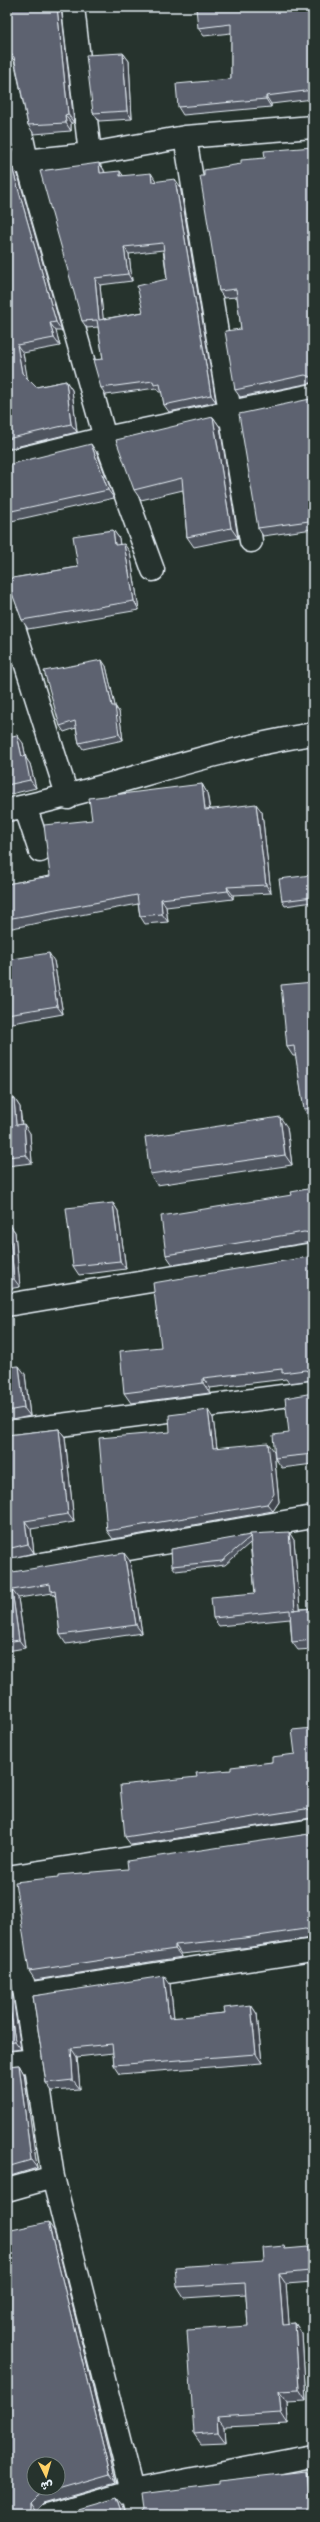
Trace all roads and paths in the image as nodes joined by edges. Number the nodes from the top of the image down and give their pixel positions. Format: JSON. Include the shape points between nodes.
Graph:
{"nodes":[{"id":1,"x":73,"y":7,"type":"edge"},
{"id":2,"x":7,"y":68,"type":"edge"},
{"id":3,"x":313,"y":126,"type":"edge"},
{"id":4,"x":184,"y":137,"type":"junction"},
{"id":5,"x":90,"y":154,"type":"junction"},
{"id":6,"x":17,"y":162,"type":"edge"},
{"id":7,"x":313,"y":395,"type":"edge"},
{"id":8,"x":230,"y":411,"type":"junction"},
{"id":9,"x":105,"y":438,"type":"junction"},
{"id":10,"x":7,"y":462,"type":"edge"},
{"id":11,"x":251,"y":541,"type":"dead end"},
{"id":12,"x":153,"y":570,"type":"dead end"},
{"id":13,"x":7,"y":606,"type":"edge"},
{"id":14,"x":313,"y":734,"type":"edge"},
{"id":15,"x":68,"y":798,"type":"junction"},
{"id":16,"x":16,"y":808,"type":"edge"},
{"id":17,"x":40,"y":851,"type":"dead end"},
{"id":18,"x":313,"y":1254,"type":"edge"},
{"id":19,"x":7,"y":1305,"type":"edge"},
{"id":20,"x":313,"y":1392,"type":"edge"},
{"id":21,"x":7,"y":1432,"type":"edge"},
{"id":22,"x":313,"y":1517,"type":"edge"},
{"id":23,"x":7,"y":1570,"type":"edge"},
{"id":24,"x":313,"y":1830,"type":"edge"},
{"id":25,"x":7,"y":1878,"type":"edge"},
{"id":26,"x":313,"y":1950,"type":"edge"},
{"id":27,"x":25,"y":1994,"type":"junction"},
{"id":28,"x":35,"y":2060,"type":"junction"},
{"id":29,"x":7,"y":2063,"type":"edge"},
{"id":30,"x":53,"y":2176,"type":"junction"},
{"id":31,"x":7,"y":2190,"type":"edge"},
{"id":32,"x":313,"y":2456,"type":"edge"},
{"id":33,"x":131,"y":2491,"type":"junction"},
{"id":34,"x":47,"y":2515,"type":"edge"},
{"id":35,"x":138,"y":2515,"type":"edge"}],
"edges":[{"from":1,"to":5,"type":"street"},
{"from":2,"to":6,"type":"street"},
{"from":3,"to":4,"type":"street"},
{"from":4,"to":5,"type":"street"},
{"from":4,"to":8,"type":"street"},
{"from":5,"to":6,"type":"street"},
{"from":6,"to":9,"type":"street"},
{"from":7,"to":8,"type":"street"},
{"from":8,"to":9,"type":"street"},
{"from":8,"to":11,"type":"street"},
{"from":9,"to":10,"type":"street"},
{"from":9,"to":12,"type":"street"},
{"from":13,"to":15,"type":"street"},
{"from":14,"to":15,"type":"street","via":[[271,740]]},
{"from":15,"to":16,"type":"street"},
{"from":16,"to":17,"type":"street"},
{"from":18,"to":19,"type":"street"},
{"from":20,"to":21,"type":"street"},
{"from":22,"to":23,"type":"street"},
{"from":24,"to":25,"type":"street"},
{"from":25,"to":27,"type":"street"},
{"from":26,"to":27,"type":"street"},
{"from":27,"to":28,"type":"street"},
{"from":28,"to":29,"type":"street"},
{"from":28,"to":30,"type":"street"},
{"from":30,"to":31,"type":"street"},
{"from":30,"to":33,"type":"street"},
{"from":32,"to":33,"type":"street"},
{"from":33,"to":34,"type":"street"},
{"from":33,"to":35,"type":"street"}]}
